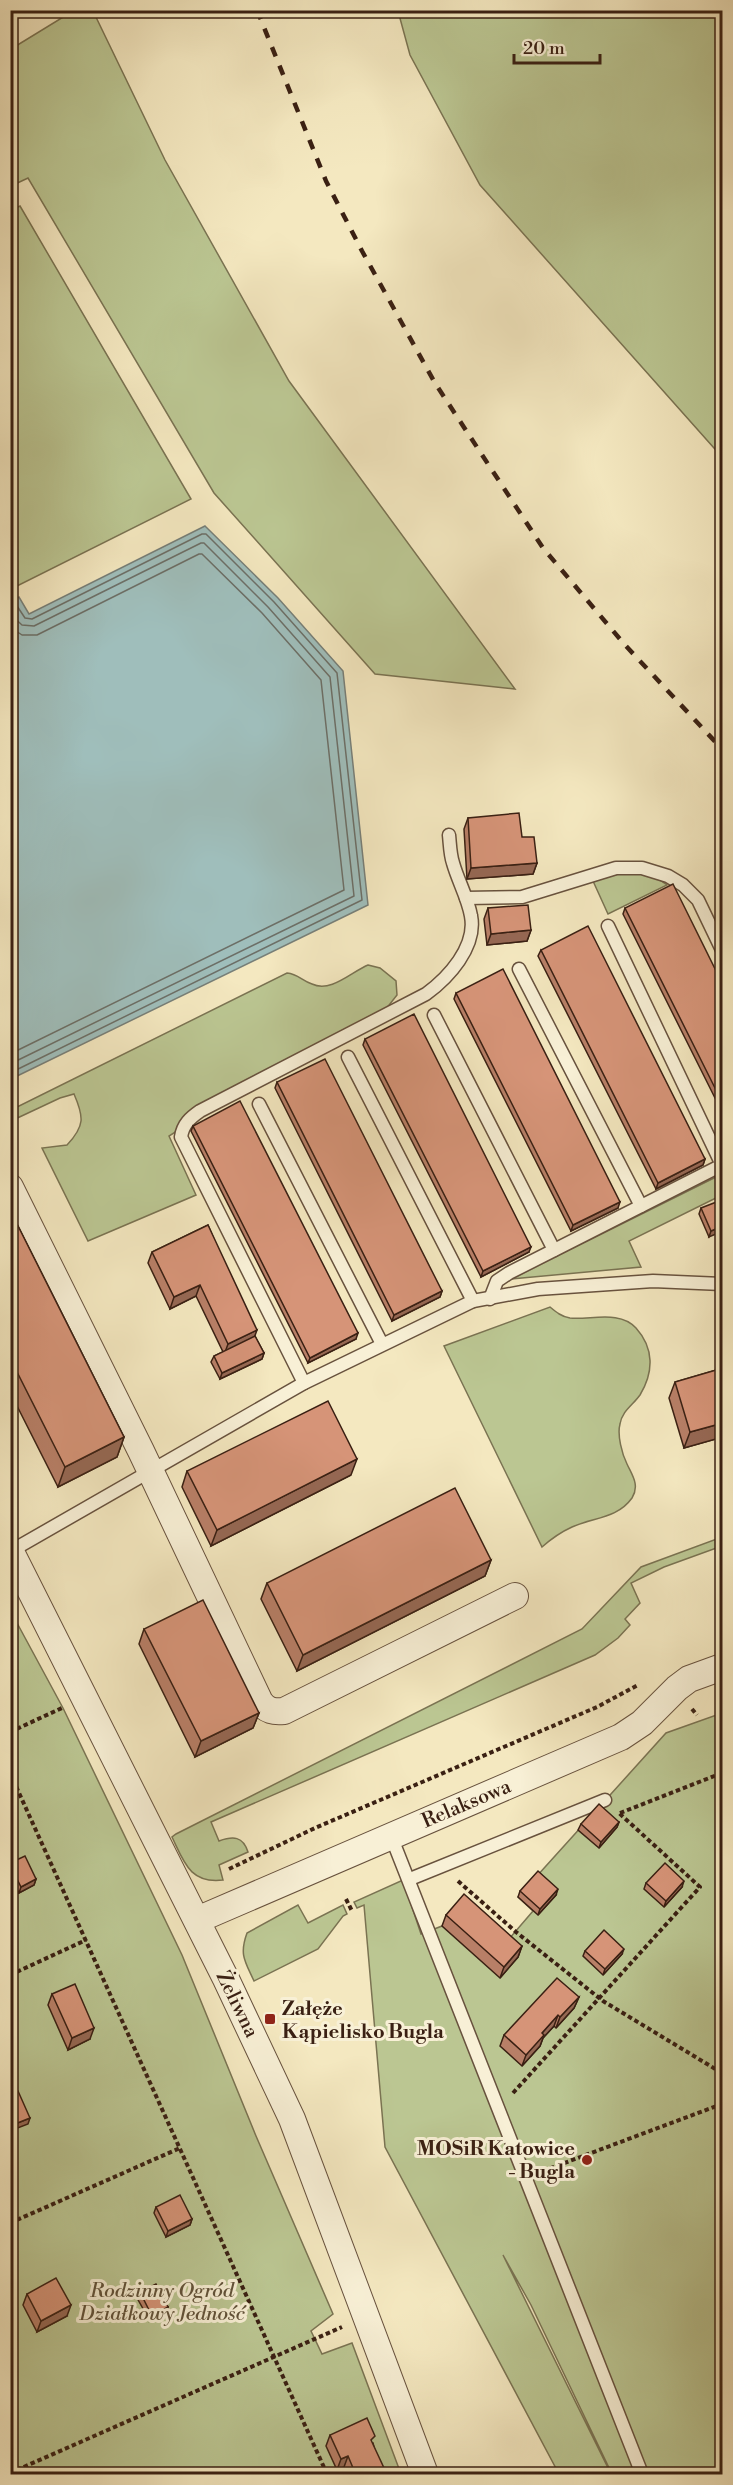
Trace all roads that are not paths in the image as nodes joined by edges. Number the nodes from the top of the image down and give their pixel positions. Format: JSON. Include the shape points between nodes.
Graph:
{"nodes":[{"id":1,"x":449,"y":835,"type":"dead end"},
{"id":2,"x":466,"y":897,"type":"junction"},
{"id":3,"x":608,"y":926,"type":"dead end"},
{"id":4,"x":723,"y":950,"type":"edge"},
{"id":5,"x":519,"y":969,"type":"dead end"},
{"id":6,"x":434,"y":1016,"type":"dead end"},
{"id":7,"x":348,"y":1057,"type":"dead end"},
{"id":8,"x":259,"y":1104,"type":"dead end"},
{"id":9,"x":723,"y":1165,"type":"edge"},
{"id":10,"x":10,"y":1187,"type":"edge"},
{"id":11,"x":641,"y":1206,"type":"junction"},
{"id":12,"x":554,"y":1250,"type":"junction"},
{"id":13,"x":723,"y":1284,"type":"edge"},
{"id":14,"x":490,"y":1299,"type":"junction"},
{"id":15,"x":473,"y":1302,"type":"junction"},
{"id":16,"x":382,"y":1344,"type":"junction"},
{"id":17,"x":304,"y":1383,"type":"junction"},
{"id":18,"x":149,"y":1472,"type":"junction"},
{"id":19,"x":11,"y":1551,"type":"edge"},
{"id":20,"x":515,"y":1596,"type":"dead end"},
{"id":21,"x":723,"y":1667,"type":"edge"},
{"id":22,"x":605,"y":1800,"type":"road end"},
{"id":23,"x":391,"y":1836,"type":"junction"},
{"id":24,"x":410,"y":1879,"type":"junction"},
{"id":25,"x":197,"y":1920,"type":"junction"},
{"id":26,"x":425,"y":2475,"type":"edge"},
{"id":27,"x":642,"y":2475,"type":"edge"}],
"edges":[{"from":1,"to":2,"type":"lane","via":[[452,861]]},
{"from":2,"to":4,"type":"lane","via":[[522,897],[616,868],[642,868],[668,876],[698,900]]},
{"from":2,"to":17,"type":"lane","via":[[472,919],[471,935],[441,983],[200,1111],[182,1128],[181,1137]]},
{"from":3,"to":9,"type":"lane"},
{"from":5,"to":11,"type":"lane"},
{"from":6,"to":12,"type":"lane"},
{"from":7,"to":15,"type":"lane"},
{"from":8,"to":16,"type":"lane"},
{"from":9,"to":11,"type":"lane"},
{"from":10,"to":18,"type":"street"},
{"from":11,"to":12,"type":"lane"},
{"from":12,"to":14,"type":"lane","via":[[497,1281]]},
{"from":13,"to":14,"type":"lane","via":[[653,1281],[538,1289]]},
{"from":14,"to":15,"type":"lane"},
{"from":15,"to":16,"type":"lane"},
{"from":16,"to":17,"type":"lane"},
{"from":17,"to":18,"type":"lane"},
{"from":18,"to":19,"type":"lane"},
{"from":18,"to":20,"type":"street","via":[[265,1709],[285,1711]]},
{"from":19,"to":25,"type":"street","name":"Żeliwna"},
{"from":21,"to":23,"type":"street","name":"Relaksowa","via":[[689,1679],[621,1737]]},
{"from":22,"to":24,"type":"lane"},
{"from":23,"to":24,"type":"lane"},
{"from":23,"to":25,"type":"street","name":"Relaksowa"},
{"from":24,"to":27,"type":"lane"},
{"from":25,"to":26,"type":"street","name":"Żeliwna","via":[[292,2119]]}]}
